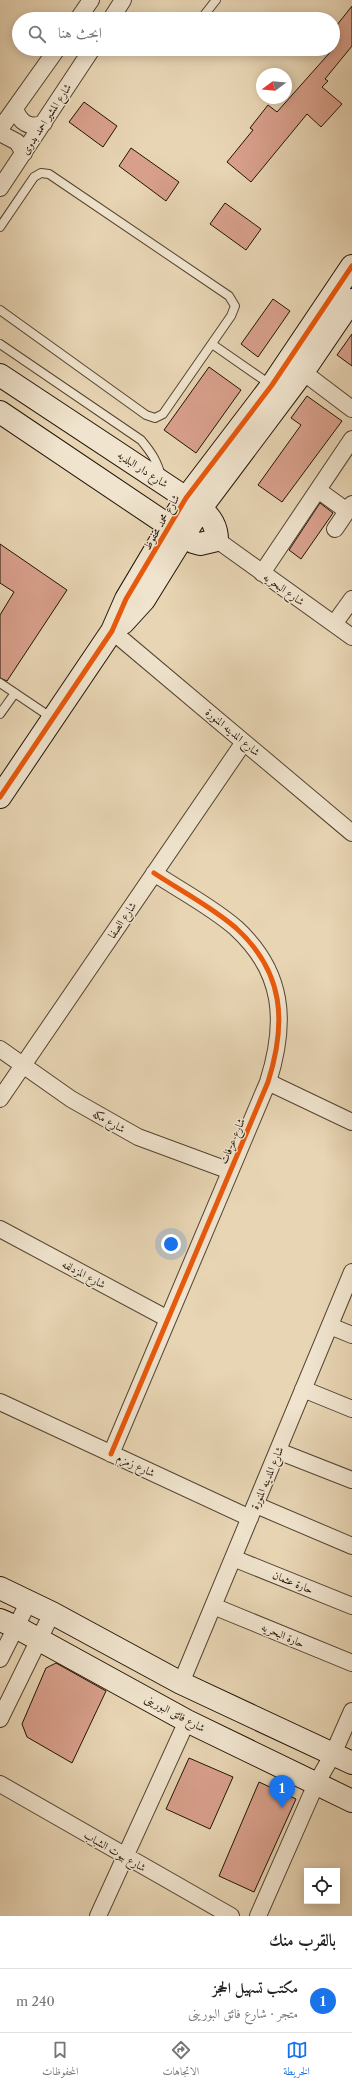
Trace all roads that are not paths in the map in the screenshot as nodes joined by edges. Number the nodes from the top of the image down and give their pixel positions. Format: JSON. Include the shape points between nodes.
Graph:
{"nodes":[{"id":1,"x":91,"y":0,"type":"edge"},
{"id":2,"x":123,"y":0,"type":"edge"},
{"id":3,"x":216,"y":0,"type":"edge"},
{"id":4,"x":83,"y":12,"type":"edge"},
{"id":5,"x":115,"y":12,"type":"edge"},
{"id":6,"x":207,"y":12,"type":"edge"},
{"id":7,"x":52,"y":56,"type":"edge"},
{"id":8,"x":87,"y":56,"type":"edge"},
{"id":9,"x":15,"y":108,"type":"junction"},
{"id":10,"x":44,"y":123,"type":"junction"},
{"id":11,"x":1,"y":127,"type":"edge"},
{"id":12,"x":24,"y":153,"type":"junction"},
{"id":13,"x":0,"y":188,"type":"edge"},
{"id":14,"x":0,"y":227,"type":"edge"},
{"id":15,"x":352,"y":266,"type":"edge"},
{"id":16,"x":352,"y":300,"type":"edge"},
{"id":17,"x":0,"y":310,"type":"edge"},
{"id":18,"x":0,"y":344,"type":"edge"},
{"id":19,"x":212,"y":344,"type":"junction"},
{"id":20,"x":302,"y":372,"type":"junction"},
{"id":21,"x":0,"y":374,"type":"edge"},
{"id":22,"x":272,"y":385,"type":"junction"},
{"id":23,"x":33,"y":397,"type":"junction"},
{"id":24,"x":352,"y":409,"type":"edge"},
{"id":25,"x":260,"y":415,"type":"junction"},
{"id":26,"x":8,"y":418,"type":"edge"},
{"id":27,"x":352,"y":439,"type":"edge"},
{"id":28,"x":162,"y":482,"type":"junction"},
{"id":29,"x":318,"y":490,"type":"junction"},
{"id":30,"x":194,"y":503,"type":"junction"},
{"id":31,"x":350,"y":507,"type":"edge"},
{"id":32,"x":335,"y":529,"type":"dead end"},
{"id":33,"x":177,"y":532,"type":"junction"},
{"id":34,"x":216,"y":540,"type":"junction"},
{"id":35,"x":262,"y":573,"type":"junction"},
{"id":36,"x":352,"y":600,"type":"edge"},
{"id":37,"x":334,"y":624,"type":"junction"},
{"id":38,"x":112,"y":631,"type":"junction"},
{"id":39,"x":352,"y":637,"type":"edge"},
{"id":40,"x":0,"y":683,"type":"edge"},
{"id":41,"x":15,"y":693,"type":"junction"},
{"id":42,"x":0,"y":714,"type":"edge"},
{"id":43,"x":53,"y":718,"type":"junction"},
{"id":44,"x":244,"y":742,"type":"junction"},
{"id":45,"x":0,"y":796,"type":"edge"},
{"id":46,"x":351,"y":830,"type":"edge"},
{"id":47,"x":154,"y":873,"type":"junction"},
{"id":48,"x":0,"y":1049,"type":"edge"},
{"id":49,"x":22,"y":1066,"type":"junction"},
{"id":50,"x":268,"y":1082,"type":"junction"},
{"id":51,"x":0,"y":1099,"type":"edge"},
{"id":52,"x":352,"y":1122,"type":"edge"},
{"id":53,"x":230,"y":1171,"type":"junction"},
{"id":54,"x":0,"y":1229,"type":"edge"},
{"id":55,"x":351,"y":1275,"type":"edge"},
{"id":56,"x":168,"y":1319,"type":"junction"},
{"id":57,"x":330,"y":1326,"type":"junction"},
{"id":58,"x":352,"y":1335,"type":"edge"},
{"id":59,"x":303,"y":1389,"type":"junction"},
{"id":60,"x":0,"y":1402,"type":"edge"},
{"id":61,"x":352,"y":1409,"type":"edge"},
{"id":62,"x":278,"y":1451,"type":"junction"},
{"id":63,"x":111,"y":1454,"type":"junction"},
{"id":64,"x":352,"y":1480,"type":"edge"},
{"id":65,"x":253,"y":1512,"type":"junction"},
{"id":66,"x":352,"y":1546,"type":"edge"},
{"id":67,"x":233,"y":1558,"type":"junction"},
{"id":68,"x":0,"y":1588,"type":"edge"},
{"id":69,"x":29,"y":1601,"type":"junction"},
{"id":70,"x":213,"y":1606,"type":"junction"},
{"id":71,"x":352,"y":1606,"type":"edge"},
{"id":72,"x":52,"y":1613,"type":"junction"},
{"id":73,"x":8,"y":1623,"type":"edge"},
{"id":74,"x":39,"y":1640,"type":"junction"},
{"id":75,"x":0,"y":1659,"type":"edge"},
{"id":76,"x":352,"y":1663,"type":"edge"},
{"id":77,"x":181,"y":1683,"type":"junction"},
{"id":78,"x":352,"y":1712,"type":"edge"},
{"id":79,"x":0,"y":1719,"type":"edge"},
{"id":80,"x":187,"y":1721,"type":"junction"},
{"id":81,"x":333,"y":1754,"type":"junction"},
{"id":82,"x":352,"y":1763,"type":"edge"},
{"id":83,"x":0,"y":1784,"type":"edge"},
{"id":84,"x":316,"y":1784,"type":"junction"},
{"id":85,"x":352,"y":1801,"type":"edge"},
{"id":86,"x":124,"y":1856,"type":"junction"},
{"id":87,"x":98,"y":1916,"type":"edge"},
{"id":88,"x":231,"y":1916,"type":"edge"},
{"id":89,"x":258,"y":1916,"type":"edge"}],
"edges":[{"from":1,"to":4,"type":"street"},
{"from":2,"to":5,"type":"street"},
{"from":3,"to":6,"type":"lane"},
{"from":7,"to":9,"type":"street"},
{"from":8,"to":10,"type":"street","name":"شارع المشير احمد بدوى"},
{"from":9,"to":10,"type":"street","via":[[22,122],[30,126]]},
{"from":9,"to":11,"type":"street"},
{"from":10,"to":12,"type":"street","name":"شارع المشير احمد بدوى"},
{"from":11,"to":12,"type":"street","via":[[17,142]]},
{"from":12,"to":13,"type":"street","name":"شارع المشير احمد بدوى"},
{"from":14,"to":19,"type":"lane","via":[[34,177],[41,173],[49,174],[230,296],[234,311]]},
{"from":15,"to":22,"type":"street","name":"شارع محمد محفوظ"},
{"from":16,"to":20,"type":"street","name":"شارع محمد محفوظ"},
{"from":17,"to":19,"type":"lane","via":[[150,418],[163,414]]},
{"from":18,"to":28,"type":"lane","via":[[141,440],[158,466]]},
{"from":19,"to":22,"type":"lane"},
{"from":20,"to":24,"type":"street"},
{"from":20,"to":25,"type":"street","name":"شارع محمد محفوظ"},
{"from":21,"to":23,"type":"street","name":"شارع دار البلديه"},
{"from":22,"to":25,"type":"street","name":"شارع محمد محفوظ"},
{"from":23,"to":26,"type":"street"},
{"from":23,"to":28,"type":"street","name":"شارع دار البلديه"},
{"from":25,"to":30,"type":"street","name":"شارع محمد محفوظ"},
{"from":26,"to":33,"type":"street"},
{"from":27,"to":29,"type":"street"},
{"from":28,"to":30,"type":"street","name":"شارع دار البلديه"},
{"from":29,"to":31,"type":"street"},
{"from":29,"to":35,"type":"street"},
{"from":30,"to":33,"type":"street","name":"شارع محمد محفوظ"},
{"from":30,"to":34,"type":"street","name":"شارع دار البلديه","via":[[213,521]]},
{"from":31,"to":32,"type":"street"},
{"from":33,"to":34,"type":"street","via":[[200,544]]},
{"from":33,"to":38,"type":"street","name":"شارع محمد محفوظ","via":[[126,599]]},
{"from":34,"to":35,"type":"street","name":"شارع البحريه"},
{"from":35,"to":37,"type":"street","name":"شارع البحريه"},
{"from":36,"to":37,"type":"street"},
{"from":37,"to":39,"type":"street","name":"شارع البحريه"},
{"from":38,"to":43,"type":"street","name":"شارع محمد محفوظ"},
{"from":38,"to":44,"type":"street","name":"شارع المدينه المنورة"},
{"from":40,"to":41,"type":"lane"},
{"from":41,"to":42,"type":"lane"},
{"from":41,"to":43,"type":"lane"},
{"from":43,"to":45,"type":"street","name":"شارع محمد محفوظ"},
{"from":44,"to":46,"type":"street","name":"شارع المدينه المنورة"},
{"from":44,"to":47,"type":"street","name":"شارع الصفا"},
{"from":47,"to":49,"type":"street","name":"شارع الصفا"},
{"from":47,"to":50,"type":"street","name":"شارع عرفات","via":[[235,927],[266,965],[275,988],[280,1012],[280,1037]]},
{"from":48,"to":49,"type":"street","name":"شارع مكه"},
{"from":49,"to":51,"type":"street","name":"شارع الصفا"},
{"from":49,"to":53,"type":"street","name":"شارع مكه","via":[[71,1099],[138,1137]]},
{"from":50,"to":52,"type":"street"},
{"from":50,"to":53,"type":"street","name":"شارع عرفات"},
{"from":53,"to":56,"type":"street","name":"شارع عرفات"},
{"from":54,"to":56,"type":"street","name":"شارع المزدلفه"},
{"from":55,"to":57,"type":"street","name":"شارع المدينه المنورة"},
{"from":56,"to":63,"type":"street","name":"شارع عرفات"},
{"from":57,"to":58,"type":"street"},
{"from":57,"to":59,"type":"street","name":"شارع المدينه المنورة"},
{"from":59,"to":61,"type":"street"},
{"from":59,"to":62,"type":"street","name":"شارع المدينه المنورة"},
{"from":60,"to":63,"type":"street","name":"شارع زمزم"},
{"from":62,"to":64,"type":"street"},
{"from":62,"to":65,"type":"street","name":"شارع المدينه المنورة"},
{"from":63,"to":65,"type":"street","name":"شارع زمزم"},
{"from":65,"to":66,"type":"street","name":"شارع زمزم"},
{"from":65,"to":67,"type":"street","name":"شارع المدينه المنورة"},
{"from":67,"to":70,"type":"street","name":"شارع المدينه المنورة"},
{"from":67,"to":71,"type":"street","name":"حارة عثمان"},
{"from":68,"to":69,"type":"street"},
{"from":69,"to":72,"type":"street"},
{"from":69,"to":73,"type":"street"},
{"from":70,"to":76,"type":"street","name":"حارة البحريه"},
{"from":70,"to":77,"type":"street","name":"شارع المدينه المنورة"},
{"from":72,"to":74,"type":"street"},
{"from":72,"to":77,"type":"street"},
{"from":73,"to":74,"type":"street","name":"شارع فائق البورينى"},
{"from":73,"to":75,"type":"street"},
{"from":74,"to":79,"type":"street"},
{"from":74,"to":80,"type":"street","name":"شارع فائق البورينى"},
{"from":77,"to":81,"type":"street"},
{"from":78,"to":81,"type":"street"},
{"from":80,"to":84,"type":"street","name":"شارع فائق البورينى"},
{"from":80,"to":86,"type":"street"},
{"from":81,"to":82,"type":"street"},
{"from":81,"to":84,"type":"street"},
{"from":83,"to":86,"type":"street","name":"شارع بيوت الشباب"},
{"from":84,"to":85,"type":"street","name":"شارع فائق البورينى"},
{"from":84,"to":89,"type":"street"},
{"from":86,"to":87,"type":"street"},
{"from":86,"to":88,"type":"street","name":"شارع بيوت الشباب"}]}
